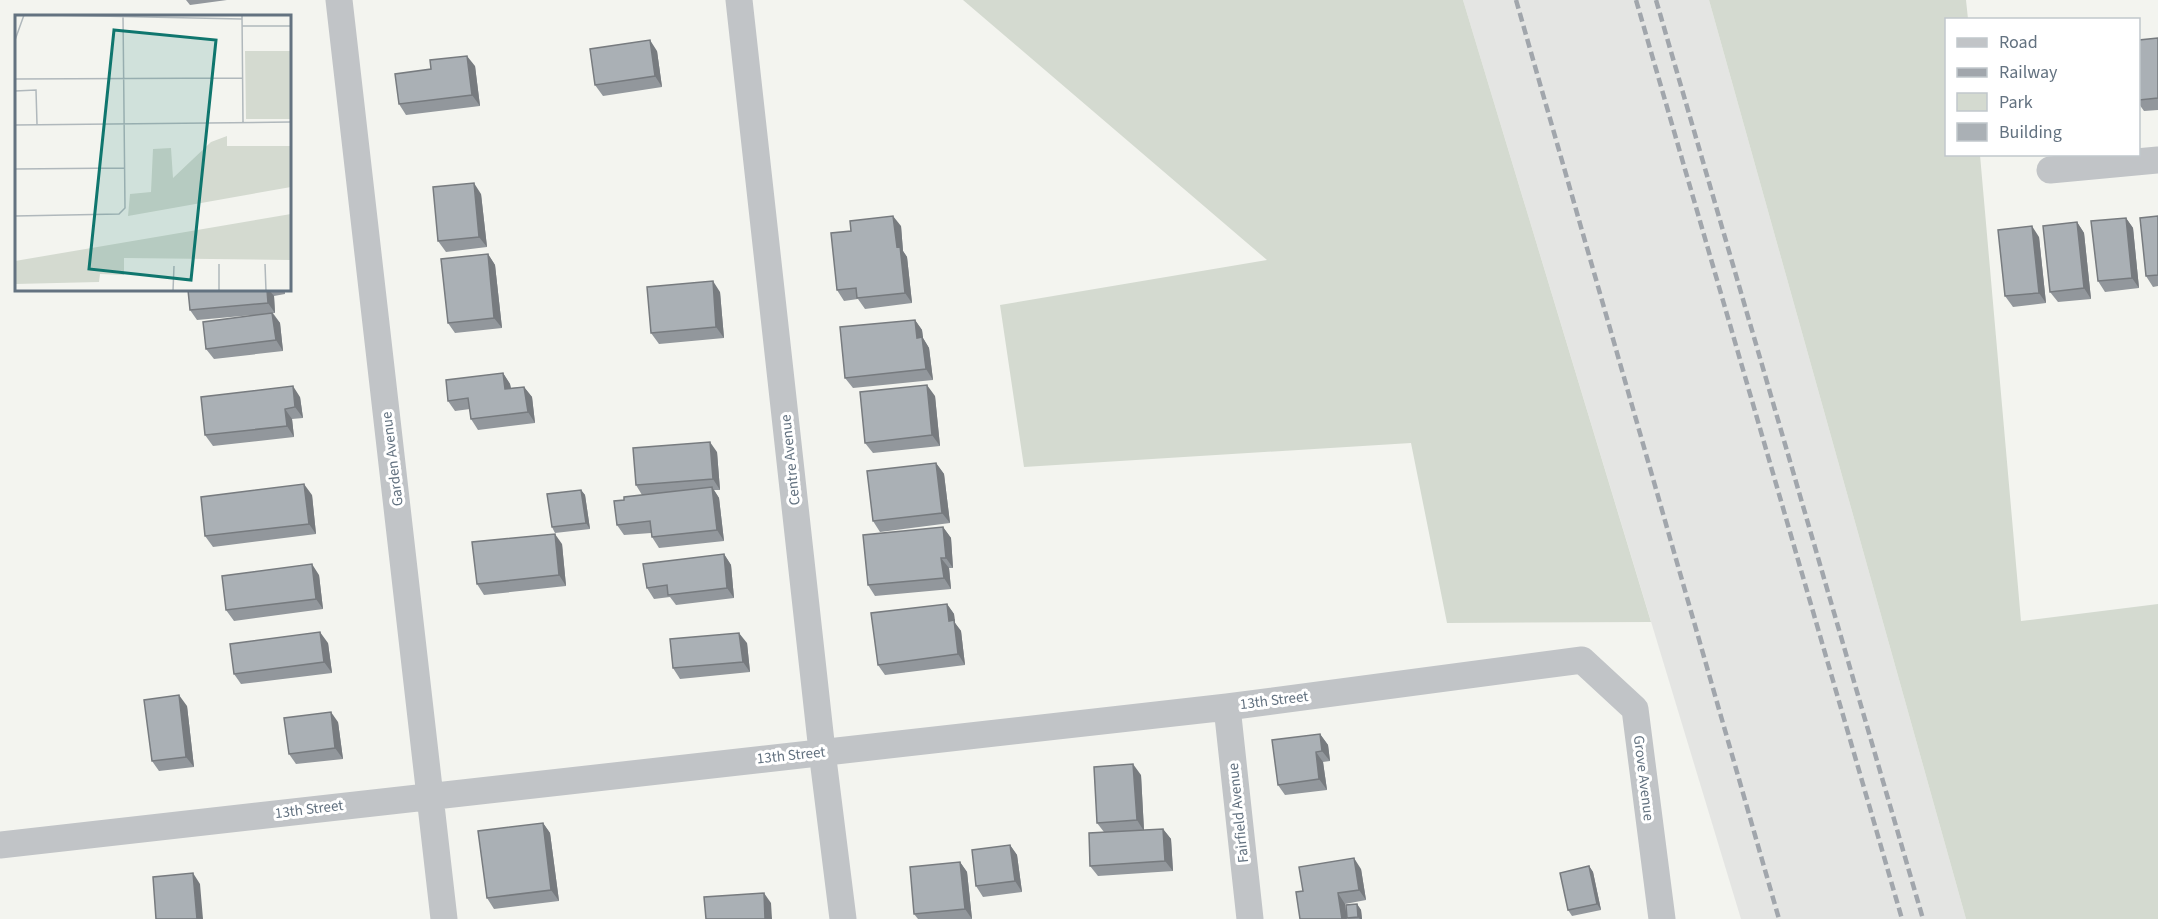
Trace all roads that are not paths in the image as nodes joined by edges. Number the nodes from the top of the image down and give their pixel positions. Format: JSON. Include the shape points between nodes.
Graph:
{"nodes":[{"id":1,"x":339,"y":0,"type":"edge"},
{"id":2,"x":740,"y":0,"type":"edge"},
{"id":3,"x":2158,"y":160,"type":"edge"},
{"id":4,"x":2050,"y":170,"type":"dead end"},
{"id":5,"x":1582,"y":660,"type":"joint"},
{"id":6,"x":1227,"y":707,"type":"junction"},
{"id":7,"x":822,"y":751,"type":"junction"},
{"id":8,"x":430,"y":795,"type":"junction"},
{"id":9,"x":0,"y":844,"type":"edge"},
{"id":10,"x":444,"y":919,"type":"edge"},
{"id":11,"x":843,"y":919,"type":"edge"},
{"id":12,"x":1250,"y":919,"type":"edge"},
{"id":13,"x":1662,"y":919,"type":"edge"}],
"edges":[{"from":1,"to":8,"type":"street","name":"Garden Avenue"},
{"from":2,"to":7,"type":"street","name":"Centre Avenue"},
{"from":3,"to":4,"type":"street"},
{"from":5,"to":6,"type":"street","name":"13th Street"},
{"from":5,"to":13,"type":"street","name":"Grove Avenue","via":[[1635,709]]},
{"from":6,"to":7,"type":"street","name":"13th Street"},
{"from":6,"to":12,"type":"street","name":"Fairfield Avenue"},
{"from":7,"to":8,"type":"street","name":"13th Street"},
{"from":7,"to":11,"type":"street","name":"Centre Avenue"},
{"from":8,"to":9,"type":"street","name":"13th Street"},
{"from":8,"to":10,"type":"street","name":"Garden Avenue"}]}
